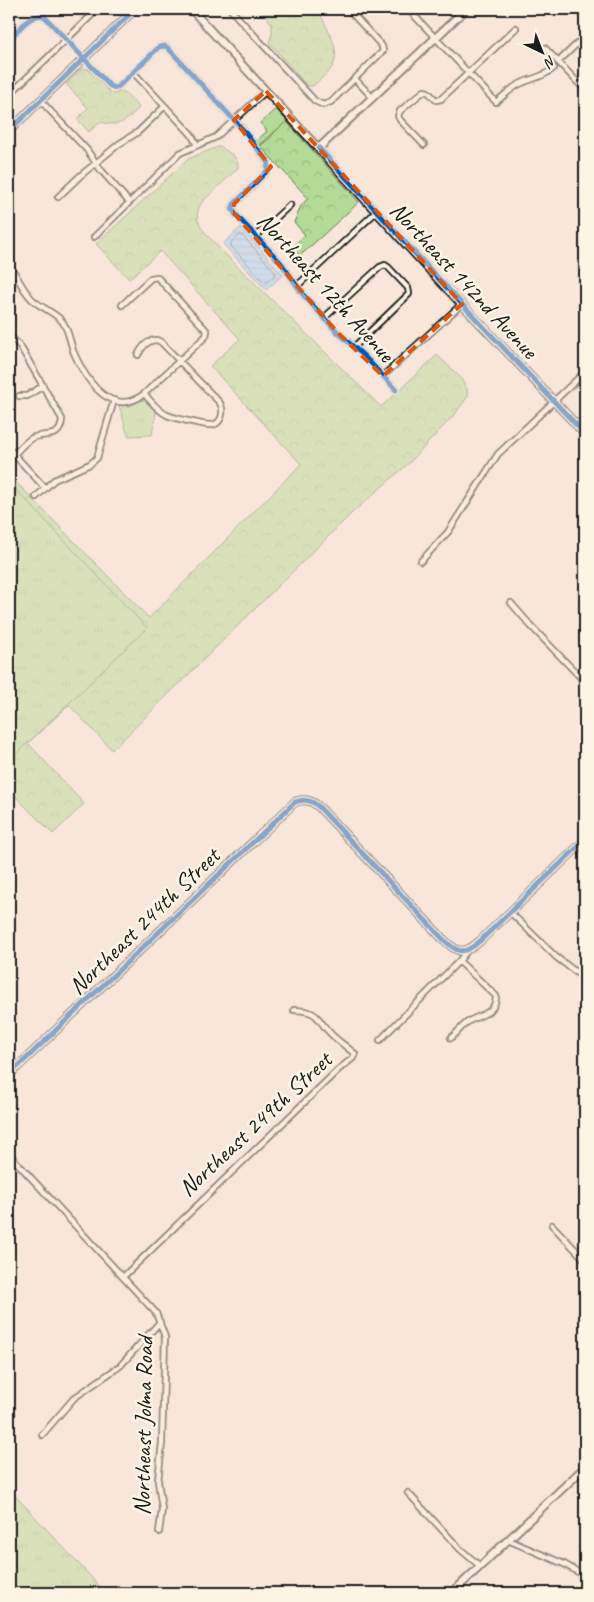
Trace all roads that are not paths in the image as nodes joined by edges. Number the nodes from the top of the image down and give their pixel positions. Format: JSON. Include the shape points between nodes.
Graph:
{"nodes":[{"id":1,"x":98,"y":9,"type":"edge"},
{"id":2,"x":135,"y":9,"type":"edge"},
{"id":3,"x":191,"y":9,"type":"edge"},
{"id":4,"x":230,"y":9,"type":"edge"},
{"id":5,"x":348,"y":9,"type":"edge"},
{"id":6,"x":408,"y":9,"type":"edge"},
{"id":7,"x":466,"y":9,"type":"edge"},
{"id":8,"x":516,"y":28,"type":"dead end"},
{"id":9,"x":585,"y":36,"type":"edge"},
{"id":10,"x":436,"y":38,"type":"junction"},
{"id":11,"x":9,"y":40,"type":"edge"},
{"id":12,"x":67,"y":40,"type":"junction"},
{"id":13,"x":544,"y":48,"type":"dead end"},
{"id":14,"x":83,"y":59,"type":"junction"},
{"id":15,"x":558,"y":62,"type":"junction"},
{"id":16,"x":554,"y":68,"type":"dead end"},
{"id":17,"x":133,"y":72,"type":"junction"},
{"id":18,"x":469,"y":72,"type":"junction"},
{"id":19,"x":355,"y":79,"type":"junction"},
{"id":20,"x":585,"y":90,"type":"edge"},
{"id":21,"x":266,"y":91,"type":"junction"},
{"id":22,"x":9,"y":95,"type":"edge"},
{"id":23,"x":373,"y":98,"type":"junction"},
{"id":24,"x":40,"y":100,"type":"junction"},
{"id":25,"x":165,"y":106,"type":"junction"},
{"id":26,"x":234,"y":120,"type":"junction"},
{"id":27,"x":9,"y":131,"type":"edge"},
{"id":28,"x":424,"y":145,"type":"dead end"},
{"id":29,"x":197,"y":146,"type":"junction"},
{"id":30,"x":319,"y":148,"type":"junction"},
{"id":31,"x":96,"y":163,"type":"junction"},
{"id":32,"x":58,"y":197,"type":"dead end"},
{"id":33,"x":129,"y":202,"type":"junction"},
{"id":34,"x":290,"y":205,"type":"dead end"},
{"id":35,"x":377,"y":212,"type":"junction"},
{"id":36,"x":256,"y":236,"type":"junction"},
{"id":37,"x":94,"y":237,"type":"dead end"},
{"id":38,"x":9,"y":262,"type":"edge"},
{"id":39,"x":297,"y":286,"type":"junction"},
{"id":40,"x":462,"y":304,"type":"junction"},
{"id":41,"x":122,"y":305,"type":"dead end"},
{"id":42,"x":324,"y":318,"type":"junction"},
{"id":43,"x":9,"y":335,"type":"edge"},
{"id":44,"x":354,"y":347,"type":"junction"},
{"id":45,"x":138,"y":356,"type":"dead end"},
{"id":46,"x":180,"y":360,"type":"junction"},
{"id":47,"x":585,"y":372,"type":"edge"},
{"id":48,"x":383,"y":376,"type":"junction"},
{"id":49,"x":43,"y":386,"type":"junction"},
{"id":50,"x":396,"y":390,"type":"dead end"},
{"id":51,"x":144,"y":394,"type":"junction"},
{"id":52,"x":19,"y":396,"type":"dead end"},
{"id":53,"x":114,"y":400,"type":"junction"},
{"id":54,"x":554,"y":401,"type":"junction"},
{"id":55,"x":585,"y":434,"type":"edge"},
{"id":56,"x":9,"y":449,"type":"edge"},
{"id":57,"x":14,"y":454,"type":"junction"},
{"id":58,"x":45,"y":488,"type":"junction"},
{"id":59,"x":36,"y":497,"type":"dead end"},
{"id":60,"x":421,"y":561,"type":"dead end"},
{"id":61,"x":511,"y":603,"type":"dead end"},
{"id":62,"x":585,"y":682,"type":"edge"},
{"id":63,"x":585,"y":840,"type":"edge"},
{"id":64,"x":510,"y":912,"type":"junction"},
{"id":65,"x":467,"y":951,"type":"junction"},
{"id":66,"x":459,"y":961,"type":"junction"},
{"id":67,"x":585,"y":979,"type":"edge"},
{"id":68,"x":294,"y":1010,"type":"dead end"},
{"id":69,"x":451,"y":1038,"type":"dead end"},
{"id":70,"x":380,"y":1040,"type":"dead end"},
{"id":71,"x":18,"y":1066,"type":"junction"},
{"id":72,"x":9,"y":1068,"type":"edge"},
{"id":73,"x":9,"y":1075,"type":"edge"},
{"id":74,"x":9,"y":1154,"type":"edge"},
{"id":75,"x":552,"y":1225,"type":"dead end"},
{"id":76,"x":585,"y":1260,"type":"edge"},
{"id":77,"x":124,"y":1276,"type":"junction"},
{"id":78,"x":160,"y":1322,"type":"junction"},
{"id":79,"x":42,"y":1435,"type":"dead end"},
{"id":80,"x":585,"y":1466,"type":"edge"},
{"id":81,"x":408,"y":1493,"type":"dead end"},
{"id":82,"x":159,"y":1532,"type":"dead end"},
{"id":83,"x":508,"y":1540,"type":"junction"},
{"id":84,"x":480,"y":1566,"type":"junction"},
{"id":85,"x":585,"y":1576,"type":"edge"},
{"id":86,"x":452,"y":1593,"type":"edge"}],
"edges":[{"from":1,"to":12,"type":"street"},
{"from":2,"to":14,"type":"street"},
{"from":3,"to":21,"type":"street","name":"Northeast 142nd Avenue"},
{"from":4,"to":19,"type":"street","via":[[315,101],[323,105],[330,103]]},
{"from":5,"to":19,"type":"street","via":[[384,50]]},
{"from":6,"to":10,"type":"street"},
{"from":7,"to":10,"type":"street"},
{"from":8,"to":18,"type":"street"},
{"from":9,"to":15,"type":"street"},
{"from":10,"to":18,"type":"street"},
{"from":10,"to":23,"type":"street"},
{"from":11,"to":12,"type":"street","via":[[33,17],[40,15],[48,19]]},
{"from":12,"to":14,"type":"street"},
{"from":12,"to":22,"type":"street"},
{"from":13,"to":15,"type":"street"},
{"from":14,"to":17,"type":"street","via":[[114,88]]},
{"from":14,"to":24,"type":"street"},
{"from":15,"to":20,"type":"street"},
{"from":16,"to":18,"type":"street","via":[[545,75],[520,83],[496,102]]},
{"from":17,"to":25,"type":"street"},
{"from":17,"to":26,"type":"street","via":[[158,48],[168,48]]},
{"from":18,"to":28,"type":"street","via":[[442,99],[438,100],[424,91],[400,111],[400,120]]},
{"from":19,"to":23,"type":"street"},
{"from":21,"to":26,"type":"street"},
{"from":21,"to":30,"type":"street","name":"Northeast 142nd Avenue"},
{"from":23,"to":30,"type":"street"},
{"from":24,"to":27,"type":"street"},
{"from":24,"to":31,"type":"street"},
{"from":25,"to":29,"type":"street","via":[[191,134]]},
{"from":25,"to":31,"type":"street","via":[[138,132]]},
{"from":26,"to":29,"type":"street","via":[[216,137]]},
{"from":26,"to":36,"type":"street","name":"Northeast 12th Avenue","via":[[268,167],[267,172],[232,207]]},
{"from":29,"to":33,"type":"street","via":[[180,153]]},
{"from":30,"to":35,"type":"street","name":"Northeast 142nd Avenue"},
{"from":31,"to":32,"type":"street"},
{"from":31,"to":33,"type":"street"},
{"from":33,"to":37,"type":"street"},
{"from":34,"to":36,"type":"street"},
{"from":35,"to":39,"type":"street"},
{"from":35,"to":40,"type":"street","name":"Northeast 142nd Avenue"},
{"from":36,"to":39,"type":"street","name":"Northeast 12th Avenue"},
{"from":38,"to":53,"type":"street","via":[[32,299],[62,322],[74,353],[95,388]]},
{"from":39,"to":42,"type":"street","name":"Northeast 12th Avenue"},
{"from":40,"to":48,"type":"street"},
{"from":40,"to":54,"type":"street","name":"Northeast 142nd Avenue"},
{"from":41,"to":46,"type":"street","via":[[151,278],[159,278],[207,331],[206,336]]},
{"from":42,"to":44,"type":"street","name":"Northeast 12th Avenue"},
{"from":42,"to":44,"type":"street","via":[[380,267],[388,267],[408,288],[408,297]]},
{"from":43,"to":49,"type":"street","via":[[20,346]]},
{"from":44,"to":48,"type":"street","name":"Northeast 12th Avenue"},
{"from":45,"to":46,"type":"street","via":[[148,342],[157,340]]},
{"from":46,"to":51,"type":"street"},
{"from":46,"to":51,"type":"street","via":[[220,403],[223,413],[218,421],[209,425],[168,416]]},
{"from":47,"to":54,"type":"street"},
{"from":48,"to":50,"type":"street","name":"Northeast 12th Avenue"},
{"from":49,"to":52,"type":"street","via":[[28,396]]},
{"from":49,"to":57,"type":"street","via":[[62,419],[59,430],[49,436],[31,439]]},
{"from":51,"to":53,"type":"street","via":[[133,400]]},
{"from":53,"to":58,"type":"street","via":[[97,458]]},
{"from":54,"to":55,"type":"street","name":"Northeast 142nd Avenue"},
{"from":54,"to":60,"type":"street","via":[[498,454],[448,532]]},
{"from":56,"to":57,"type":"street"},
{"from":57,"to":58,"type":"street"},
{"from":58,"to":59,"type":"street"},
{"from":61,"to":62,"type":"street"},
{"from":63,"to":64,"type":"street"},
{"from":64,"to":65,"type":"street"},
{"from":64,"to":67,"type":"street","via":[[556,957]]},
{"from":65,"to":66,"type":"street"},
{"from":65,"to":71,"type":"street","name":"Northeast 244th Street","via":[[450,946],[315,803],[296,802]]},
{"from":66,"to":69,"type":"street","via":[[496,996],[496,1003],[489,1012],[468,1022]]},
{"from":66,"to":70,"type":"street"},
{"from":68,"to":77,"type":"street","name":"Northeast 249th Street","via":[[318,1016],[331,1034],[355,1054],[353,1058]]},
{"from":71,"to":72,"type":"street"},
{"from":71,"to":73,"type":"street","name":"Northeast 244th Street"},
{"from":74,"to":77,"type":"street"},
{"from":75,"to":76,"type":"street"},
{"from":77,"to":78,"type":"street"},
{"from":78,"to":79,"type":"street","via":[[120,1366],[74,1398]]},
{"from":78,"to":82,"type":"street","name":"Northeast Jolma Road","via":[[165,1336],[158,1481],[162,1509]]},
{"from":80,"to":83,"type":"street"},
{"from":81,"to":84,"type":"street"},
{"from":83,"to":84,"type":"street"},
{"from":83,"to":85,"type":"street"},
{"from":84,"to":86,"type":"street"}]}
